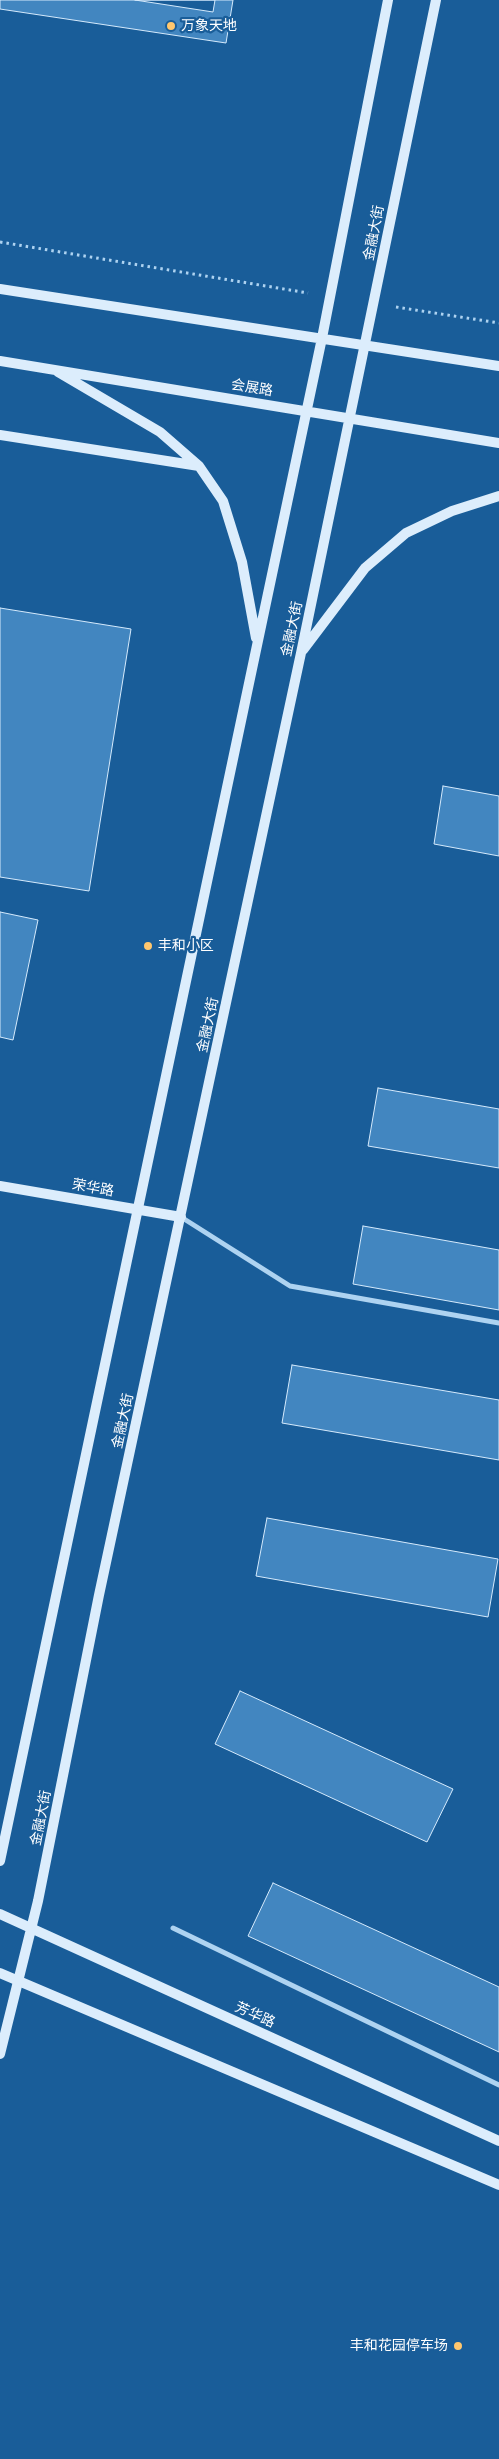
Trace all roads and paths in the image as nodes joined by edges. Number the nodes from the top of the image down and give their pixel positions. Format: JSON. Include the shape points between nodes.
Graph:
{"nodes":[{"id":1,"x":388,"y":0,"type":"edge"},
{"id":2,"x":436,"y":0,"type":"edge"},
{"id":3,"x":0,"y":242,"type":"edge"},
{"id":4,"x":0,"y":289,"type":"edge"},
{"id":5,"x":330,"y":297,"type":"junction"},
{"id":6,"x":374,"y":303,"type":"junction"},
{"id":7,"x":499,"y":323,"type":"edge"},
{"id":8,"x":322,"y":338,"type":"junction"},
{"id":9,"x":366,"y":345,"type":"junction"},
{"id":10,"x":0,"y":361,"type":"edge"},
{"id":11,"x":499,"y":366,"type":"edge"},
{"id":12,"x":53,"y":369,"type":"junction"},
{"id":13,"x":307,"y":411,"type":"junction"},
{"id":14,"x":350,"y":418,"type":"junction"},
{"id":15,"x":0,"y":435,"type":"edge"},
{"id":16,"x":499,"y":443,"type":"edge"},
{"id":17,"x":198,"y":466,"type":"junction"},
{"id":18,"x":499,"y":496,"type":"edge"},
{"id":19,"x":257,"y":644,"type":"junction"},
{"id":20,"x":301,"y":653,"type":"junction"},
{"id":21,"x":0,"y":1186,"type":"edge"},
{"id":22,"x":137,"y":1209,"type":"junction"},
{"id":23,"x":181,"y":1217,"type":"junction"},
{"id":24,"x":499,"y":1323,"type":"edge"},
{"id":25,"x":0,"y":1861,"type":"edge"},
{"id":26,"x":0,"y":1914,"type":"edge"},
{"id":27,"x":31,"y":1928,"type":"junction"},
{"id":28,"x":173,"y":1928,"type":"dead end"},
{"id":29,"x":0,"y":1973,"type":"edge"},
{"id":30,"x":18,"y":1981,"type":"junction"},
{"id":31,"x":0,"y":2054,"type":"edge"},
{"id":32,"x":499,"y":2086,"type":"edge"},
{"id":33,"x":499,"y":2141,"type":"edge"},
{"id":34,"x":499,"y":2184,"type":"edge"}],
"edges":[{"from":1,"to":5,"type":"street"},
{"from":2,"to":6,"type":"street","name":"金融大街"},
{"from":3,"to":5,"type":"path"},
{"from":4,"to":8,"type":"street"},
{"from":5,"to":8,"type":"street"},
{"from":6,"to":7,"type":"path"},
{"from":6,"to":9,"type":"street","name":"金融大街"},
{"from":8,"to":9,"type":"street"},
{"from":8,"to":13,"type":"street"},
{"from":9,"to":11,"type":"street"},
{"from":9,"to":14,"type":"street","name":"金融大街"},
{"from":10,"to":12,"type":"street","name":"会展路"},
{"from":12,"to":13,"type":"street","name":"会展路"},
{"from":12,"to":17,"type":"street","via":[[160,432]]},
{"from":13,"to":14,"type":"street","name":"会展路"},
{"from":13,"to":19,"type":"street"},
{"from":14,"to":16,"type":"street","name":"会展路"},
{"from":14,"to":20,"type":"street","name":"金融大街"},
{"from":15,"to":17,"type":"street"},
{"from":17,"to":19,"type":"street","via":[[223,501],[242,562]]},
{"from":18,"to":20,"type":"street","via":[[452,511],[406,533],[365,568]]},
{"from":19,"to":22,"type":"street"},
{"from":20,"to":23,"type":"street","name":"金融大街"},
{"from":21,"to":22,"type":"street","name":"荣华路"},
{"from":22,"to":23,"type":"street","name":"荣华路"},
{"from":22,"to":25,"type":"street"},
{"from":23,"to":24,"type":"street","via":[[290,1286]]},
{"from":23,"to":27,"type":"street","name":"金融大街"},
{"from":26,"to":27,"type":"street","name":"芳华路"},
{"from":27,"to":30,"type":"street","name":"金融大街"},
{"from":27,"to":33,"type":"street","name":"芳华路"},
{"from":28,"to":32,"type":"street"},
{"from":29,"to":30,"type":"street"},
{"from":30,"to":31,"type":"street","name":"金融大街"},
{"from":30,"to":34,"type":"street"}]}
